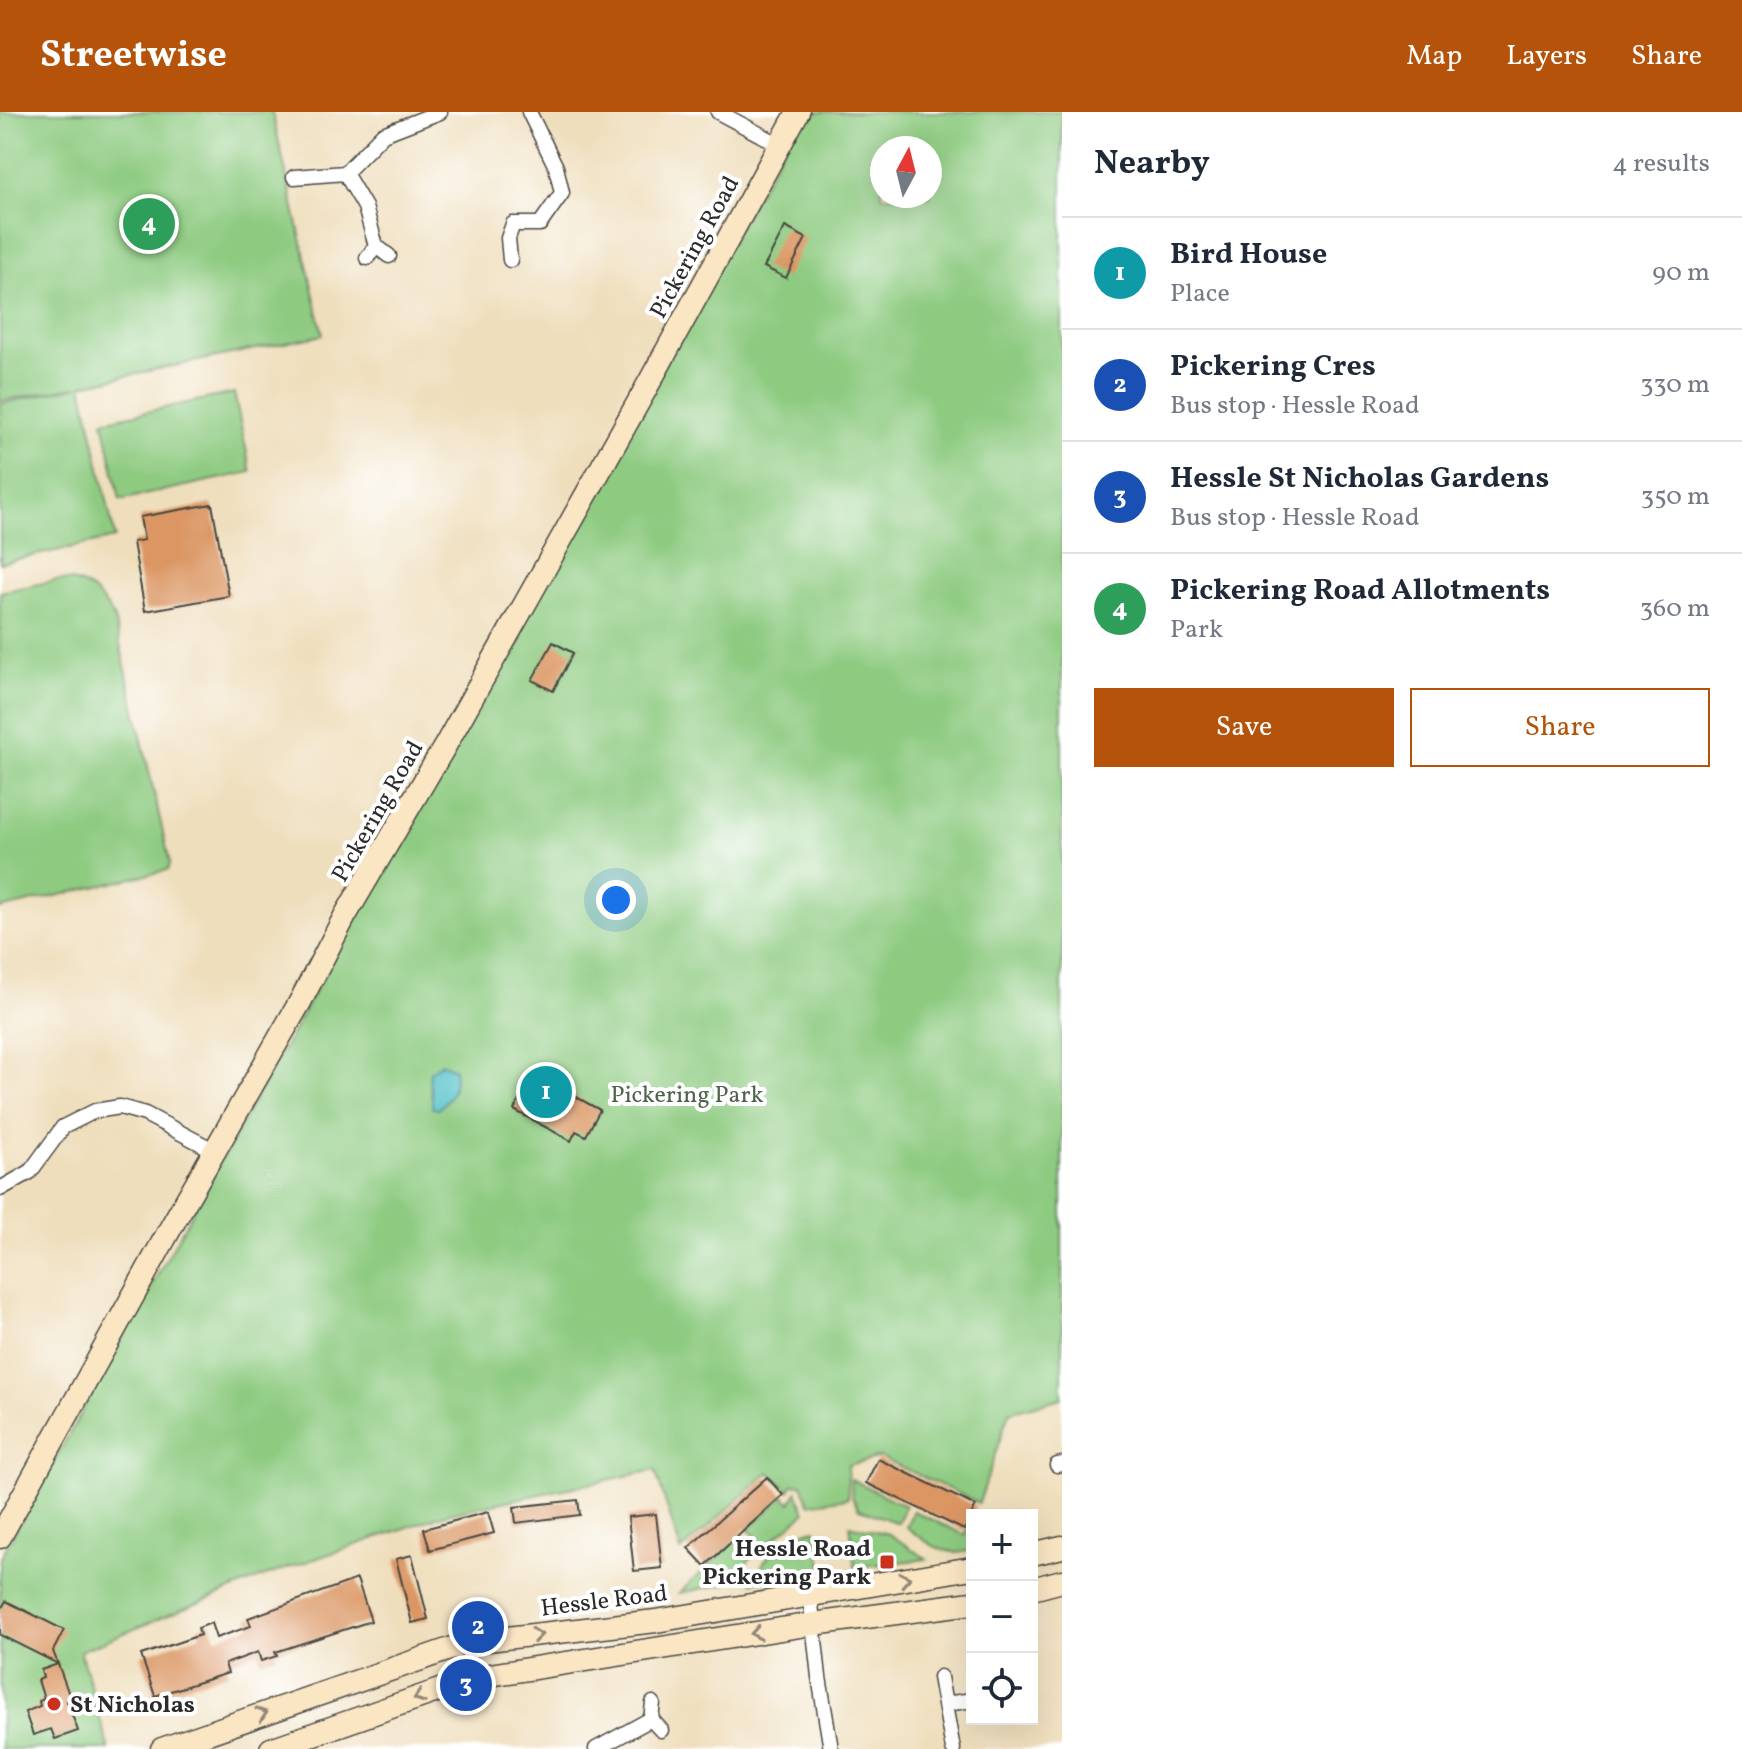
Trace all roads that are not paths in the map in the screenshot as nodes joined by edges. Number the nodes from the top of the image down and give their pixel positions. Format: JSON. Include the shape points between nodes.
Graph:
{"nodes":[{"id":1,"x":440,"y":112,"type":"edge"},
{"id":2,"x":529,"y":112,"type":"edge"},
{"id":3,"x":718,"y":112,"type":"edge"},
{"id":4,"x":798,"y":112,"type":"edge"},
{"id":5,"x":780,"y":145,"type":"junction"},
{"id":6,"x":345,"y":173,"type":"junction"},
{"id":7,"x":294,"y":177,"type":"dead end"},
{"id":8,"x":389,"y":256,"type":"dead end"},
{"id":9,"x":510,"y":260,"type":"dead end"},
{"id":10,"x":215,"y":1151,"type":"junction"},
{"id":11,"x":0,"y":1189,"type":"edge"},
{"id":12,"x":0,"y":1537,"type":"edge"},
{"id":13,"x":1062,"y":1547,"type":"edge"},
{"id":14,"x":1038,"y":1553,"type":"edge"},
{"id":15,"x":966,"y":1569,"type":"edge"},
{"id":16,"x":1062,"y":1581,"type":"edge"},
{"id":17,"x":1038,"y":1587,"type":"edge"},
{"id":18,"x":810,"y":1595,"type":"junction"},
{"id":19,"x":966,"y":1604,"type":"edge"},
{"id":20,"x":656,"y":1621,"type":"junction"},
{"id":21,"x":813,"y":1624,"type":"junction"},
{"id":22,"x":660,"y":1648,"type":"junction"},
{"id":23,"x":940,"y":1677,"type":"dead end"},
{"id":24,"x":966,"y":1701,"type":"edge"},
{"id":25,"x":653,"y":1703,"type":"dead end"},
{"id":26,"x":946,"y":1704,"type":"junction"},
{"id":27,"x":162,"y":1749,"type":"edge"},
{"id":28,"x":271,"y":1749,"type":"edge"},
{"id":29,"x":596,"y":1749,"type":"edge"},
{"id":30,"x":831,"y":1749,"type":"edge"},
{"id":31,"x":953,"y":1749,"type":"edge"}],
"edges":[{"from":1,"to":6,"type":"street","via":[[383,134]]},
{"from":2,"to":9,"type":"street","via":[[556,167],[562,193],[540,224],[513,224]]},
{"from":3,"to":5,"type":"street"},
{"from":4,"to":5,"type":"street","name":"Pickering Road"},
{"from":5,"to":10,"type":"street","name":"Pickering Road"},
{"from":6,"to":7,"type":"street"},
{"from":6,"to":8,"type":"street","via":[[365,207],[372,252]]},
{"from":10,"to":11,"type":"street","via":[[145,1114],[120,1107],[95,1111],[63,1127],[30,1172]]},
{"from":10,"to":12,"type":"street","name":"Pickering Road"},
{"from":13,"to":14,"type":"street"},
{"from":18,"to":15,"type":"street","name":"Hessle Road","one_way":true},
{"from":16,"to":17,"type":"street"},
{"from":18,"to":20,"type":"street","name":"Hessle Road"},
{"from":18,"to":21,"type":"street"},
{"from":19,"to":21,"type":"street"},
{"from":20,"to":22,"type":"street"},
{"from":27,"to":20,"type":"street","name":"Hessle Road","one_way":true,"via":[[470,1642]]},
{"from":21,"to":22,"type":"street","one_way":true},
{"from":21,"to":30,"type":"street"},
{"from":22,"to":28,"type":"street","one_way":true,"via":[[477,1677]]},
{"from":23,"to":26,"type":"street"},
{"from":24,"to":26,"type":"street"},
{"from":25,"to":29,"type":"street","via":[[656,1725]]},
{"from":26,"to":31,"type":"street"}]}
